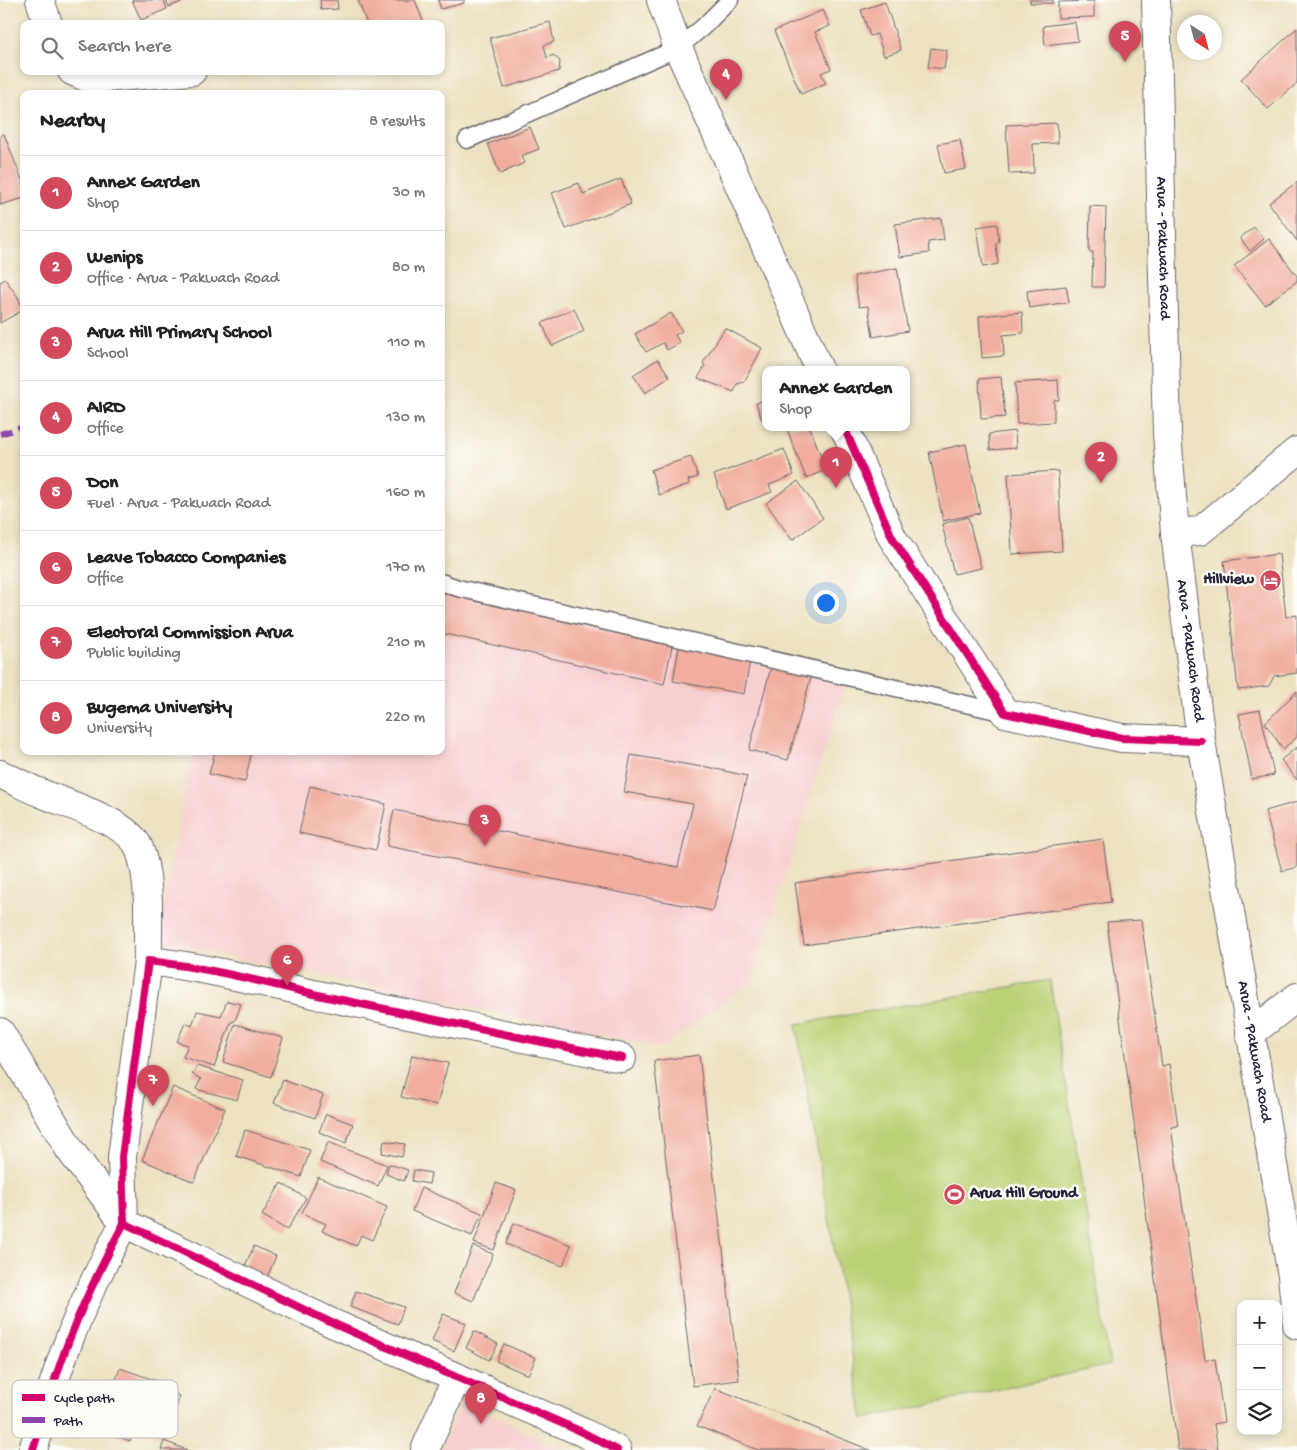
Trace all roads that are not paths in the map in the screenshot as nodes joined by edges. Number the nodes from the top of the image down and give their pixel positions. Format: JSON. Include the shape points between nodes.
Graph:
{"nodes":[{"id":1,"x":40,"y":0,"type":"edge"},
{"id":2,"x":661,"y":0,"type":"edge"},
{"id":3,"x":730,"y":0,"type":"edge"},
{"id":4,"x":1156,"y":0,"type":"edge"},
{"id":5,"x":47,"y":20,"type":"edge"},
{"id":6,"x":678,"y":48,"type":"junction"},
{"id":7,"x":81,"y":75,"type":"edge"},
{"id":8,"x":141,"y":75,"type":"edge"},
{"id":9,"x":467,"y":140,"type":"dead end"},
{"id":10,"x":818,"y":366,"type":"edge"},
{"id":11,"x":846,"y":431,"type":"edge"},
{"id":12,"x":1297,"y":451,"type":"edge"},
{"id":13,"x":1175,"y":534,"type":"junction"},
{"id":14,"x":445,"y":583,"type":"edge"},
{"id":15,"x":1005,"y":713,"type":"junction"},
{"id":16,"x":1201,"y":741,"type":"junction"},
{"id":17,"x":0,"y":774,"type":"edge"},
{"id":18,"x":148,"y":961,"type":"junction"},
{"id":19,"x":1297,"y":997,"type":"edge"},
{"id":20,"x":0,"y":1032,"type":"edge"},
{"id":21,"x":1250,"y":1034,"type":"junction"},
{"id":22,"x":622,"y":1058,"type":"dead end"},
{"id":23,"x":124,"y":1223,"type":"junction"},
{"id":24,"x":1295,"y":1276,"type":"edge"},
{"id":25,"x":1297,"y":1325,"type":"edge"},
{"id":26,"x":457,"y":1377,"type":"junction"},
{"id":27,"x":55,"y":1380,"type":"edge"},
{"id":28,"x":37,"y":1438,"type":"edge"},
{"id":29,"x":33,"y":1450,"type":"edge"},
{"id":30,"x":425,"y":1450,"type":"edge"},
{"id":31,"x":617,"y":1450,"type":"edge"}],
"edges":[{"from":1,"to":5,"type":"street"},
{"from":2,"to":6,"type":"street"},
{"from":3,"to":6,"type":"lane"},
{"from":4,"to":13,"type":"street","name":"Arua - Pakwach Road","via":[[1167,433]]},
{"from":6,"to":9,"type":"lane"},
{"from":6,"to":10,"type":"street"},
{"from":7,"to":8,"type":"street","via":[[90,79]]},
{"from":11,"to":15,"type":"street","via":[[892,537]]},
{"from":12,"to":13,"type":"street","via":[[1200,531]]},
{"from":13,"to":16,"type":"street","name":"Arua - Pakwach Road"},
{"from":14,"to":15,"type":"lane"},
{"from":15,"to":16,"type":"street","via":[[1122,738]]},
{"from":16,"to":21,"type":"street","name":"Arua - Pakwach Road"},
{"from":17,"to":18,"type":"street","via":[[113,823],[131,835],[139,847],[147,882]]},
{"from":18,"to":22,"type":"street"},
{"from":18,"to":23,"type":"street","via":[[122,1156]]},
{"from":19,"to":21,"type":"street"},
{"from":20,"to":23,"type":"street","via":[[70,1150]]},
{"from":21,"to":24,"type":"street","name":"Arua - Pakwach Road"},
{"from":23,"to":26,"type":"street","via":[[332,1323]]},
{"from":23,"to":27,"type":"street","via":[[73,1328]]},
{"from":24,"to":25,"type":"street","name":"Arua - Pakwach Road"},
{"from":26,"to":30,"type":"street"},
{"from":26,"to":31,"type":"street"},
{"from":28,"to":29,"type":"street"}]}
